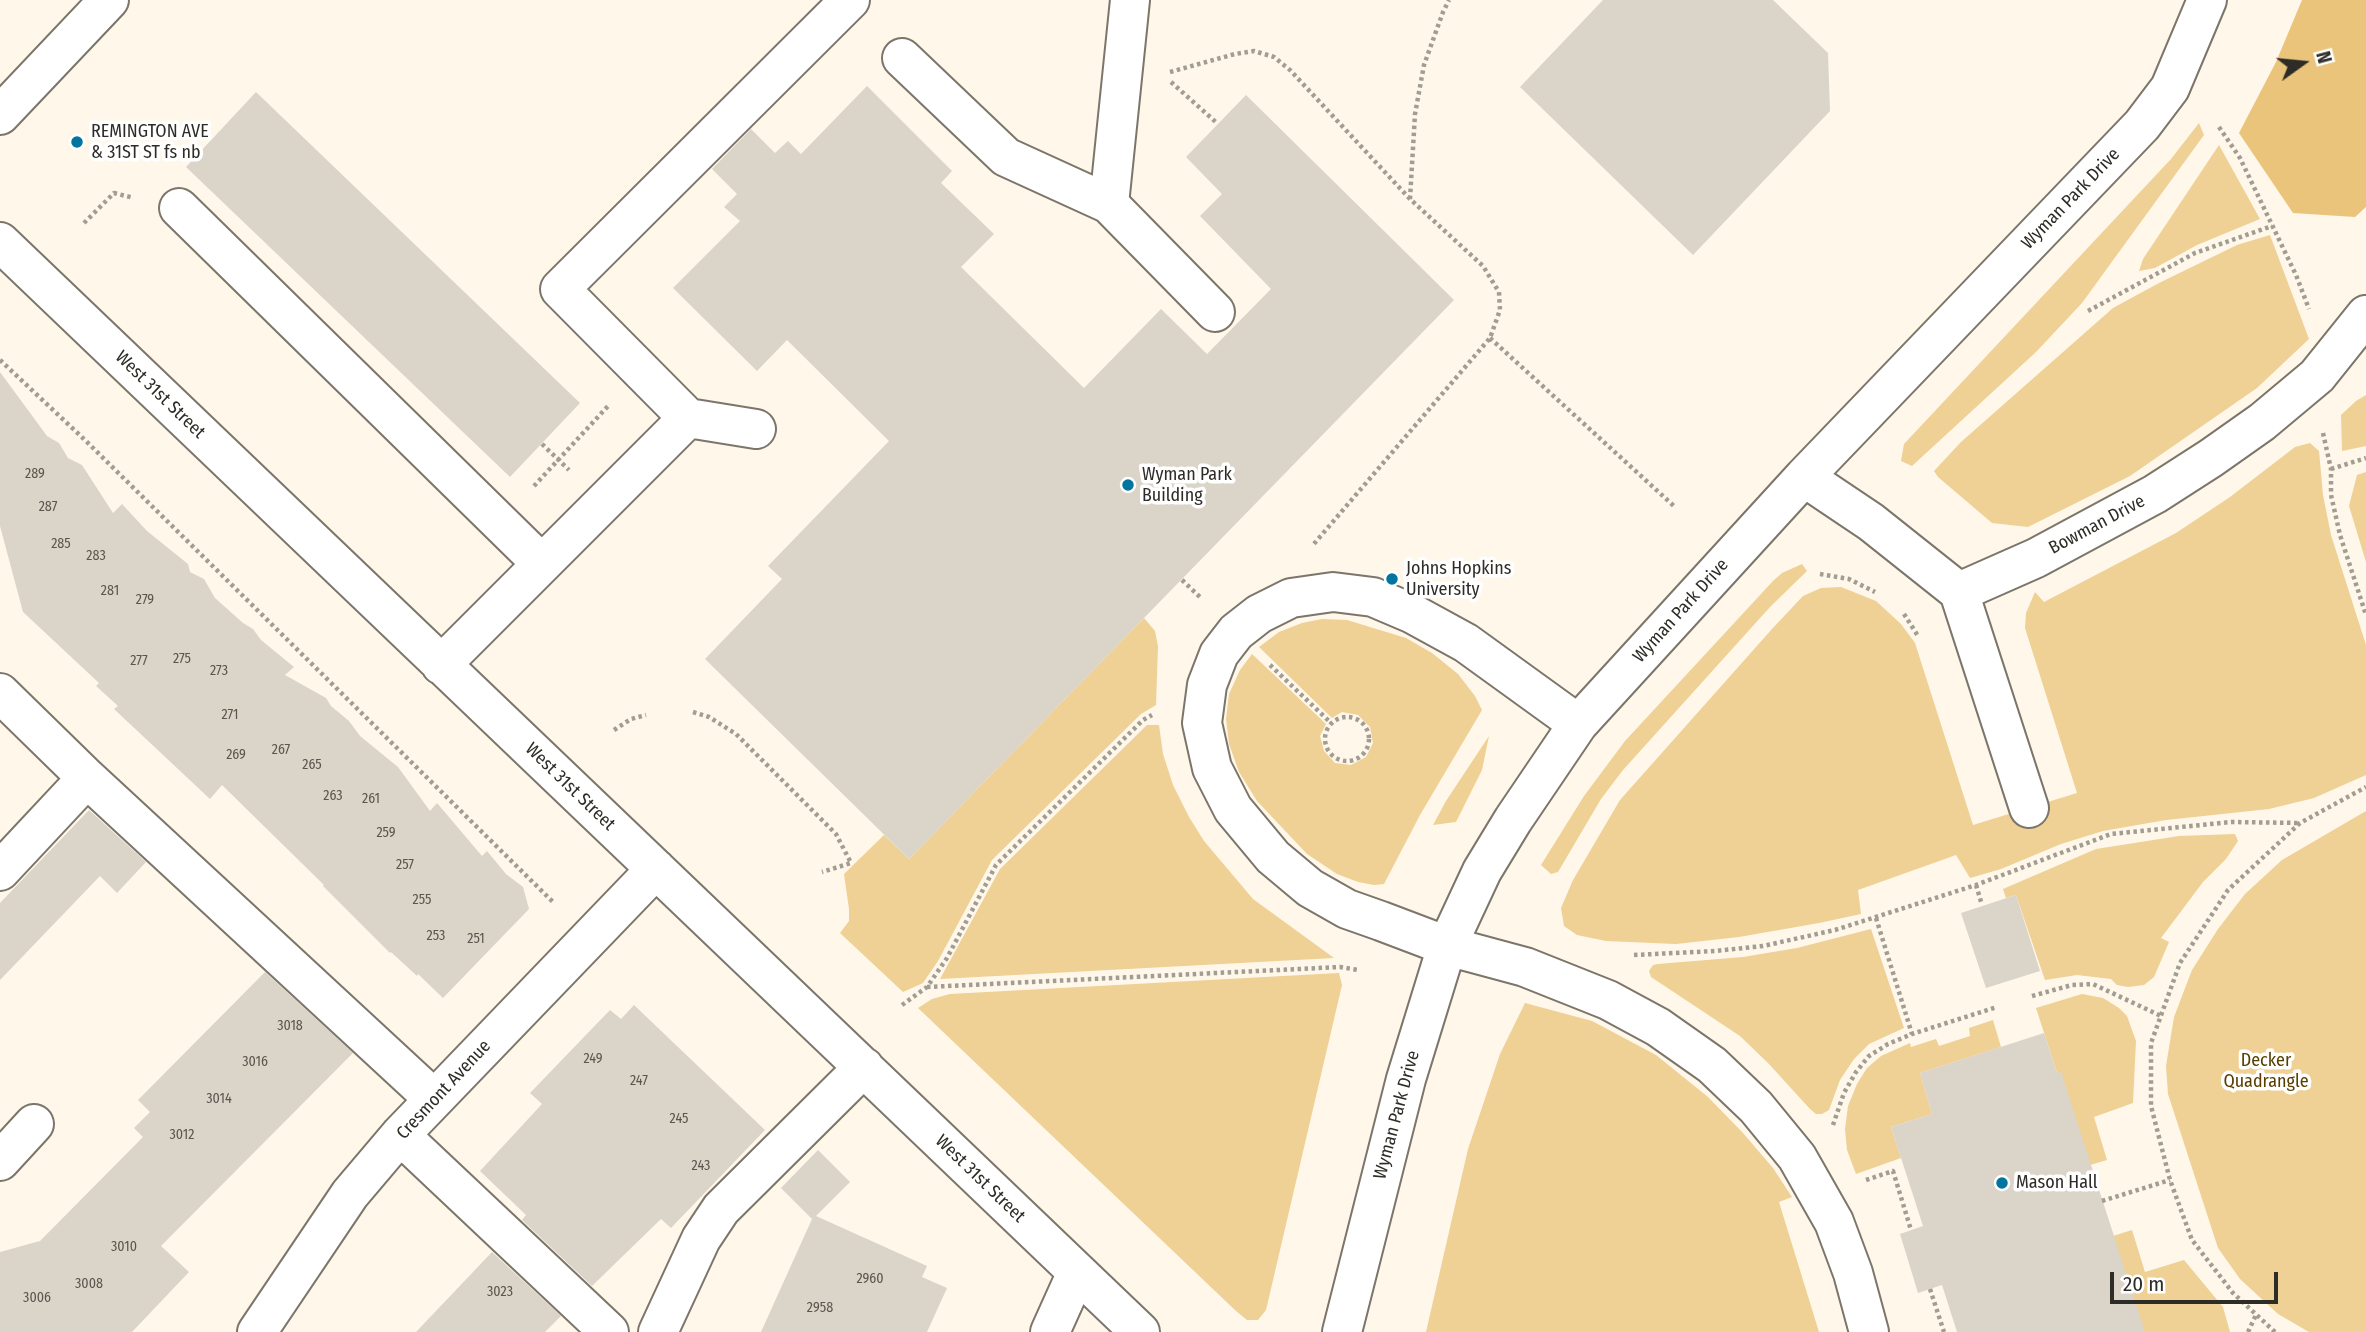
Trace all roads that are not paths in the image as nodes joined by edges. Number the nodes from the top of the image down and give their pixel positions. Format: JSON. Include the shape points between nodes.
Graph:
{"nodes":[{"id":1,"x":109,"y":0,"type":"edge"},
{"id":2,"x":850,"y":0,"type":"edge"},
{"id":3,"x":1130,"y":0,"type":"edge"},
{"id":4,"x":2207,"y":0,"type":"edge"},
{"id":5,"x":902,"y":58,"type":"dead end"},
{"id":6,"x":0,"y":115,"type":"edge"},
{"id":7,"x":1109,"y":204,"type":"junction"},
{"id":8,"x":179,"y":208,"type":"dead end"},
{"id":9,"x":0,"y":242,"type":"edge"},
{"id":10,"x":1214,"y":312,"type":"dead end"},
{"id":11,"x":2366,"y":315,"type":"edge"},
{"id":12,"x":688,"y":418,"type":"junction"},
{"id":13,"x":756,"y":429,"type":"dead end"},
{"id":14,"x":1804,"y":477,"type":"junction"},
{"id":15,"x":542,"y":564,"type":"junction"},
{"id":16,"x":1959,"y":592,"type":"junction"},
{"id":17,"x":442,"y":664,"type":"junction"},
{"id":18,"x":0,"y":693,"type":"edge"},
{"id":19,"x":1578,"y":724,"type":"junction"},
{"id":20,"x":87,"y":778,"type":"junction"},
{"id":21,"x":2029,"y":808,"type":"dead end"},
{"id":22,"x":656,"y":869,"type":"junction"},
{"id":23,"x":0,"y":871,"type":"edge"},
{"id":24,"x":1447,"y":946,"type":"junction"},
{"id":25,"x":864,"y":1068,"type":"junction"},
{"id":26,"x":434,"y":1099,"type":"junction"},
{"id":27,"x":34,"y":1124,"type":"dead end"},
{"id":28,"x":400,"y":1135,"type":"junction"},
{"id":29,"x":0,"y":1161,"type":"edge"},
{"id":30,"x":1077,"y":1272,"type":"junction"},
{"id":31,"x":257,"y":1332,"type":"edge"},
{"id":32,"x":609,"y":1332,"type":"edge"},
{"id":33,"x":658,"y":1332,"type":"edge"},
{"id":34,"x":1050,"y":1332,"type":"edge"},
{"id":35,"x":1140,"y":1332,"type":"edge"},
{"id":36,"x":1342,"y":1332,"type":"edge"},
{"id":37,"x":1869,"y":1332,"type":"edge"}],
"edges":[{"from":1,"to":6,"type":"street"},
{"from":2,"to":12,"type":"street","via":[[561,289]]},
{"from":3,"to":7,"type":"street"},
{"from":4,"to":14,"type":"street","name":"Wyman Park Drive","via":[[2170,88],[2142,125]]},
{"from":5,"to":7,"type":"street","via":[[1006,157]]},
{"from":7,"to":10,"type":"street"},
{"from":8,"to":15,"type":"street"},
{"from":9,"to":17,"type":"street","name":"West 31st Street"},
{"from":11,"to":16,"type":"street","name":"Bowman Drive","via":[[2317,376],[2211,458],[2036,558]]},
{"from":12,"to":13,"type":"street"},
{"from":12,"to":15,"type":"street"},
{"from":14,"to":16,"type":"street","via":[[1871,522]]},
{"from":14,"to":19,"type":"street","name":"Wyman Park Drive"},
{"from":15,"to":17,"type":"street"},
{"from":16,"to":21,"type":"street"},
{"from":17,"to":22,"type":"street","name":"West 31st Street"},
{"from":18,"to":20,"type":"street"},
{"from":19,"to":24,"type":"street","name":"Wyman Park Drive","via":[[1492,853]]},
{"from":19,"to":24,"type":"street","via":[[1466,643],[1373,597],[1333,592],[1291,598],[1251,620],[1219,654],[1207,685],[1202,723],[1212,768],[1233,809],[1273,857],[1310,888],[1347,909]]},
{"from":20,"to":23,"type":"street"},
{"from":20,"to":26,"type":"street"},
{"from":22,"to":25,"type":"street","name":"West 31st Street"},
{"from":22,"to":26,"type":"street","name":"Cresmont Avenue"},
{"from":24,"to":36,"type":"street","name":"Wyman Park Drive","via":[[1406,1079]]},
{"from":24,"to":37,"type":"street","via":[[1525,967],[1608,1000],[1658,1027],[1712,1065],[1756,1107],[1797,1157],[1834,1222]]},
{"from":25,"to":30,"type":"street","name":"West 31st Street"},
{"from":25,"to":33,"type":"street","via":[[721,1209],[701,1239]]},
{"from":26,"to":28,"type":"street","name":"Cresmont Avenue"},
{"from":27,"to":29,"type":"street"},
{"from":28,"to":31,"type":"street","name":"Cresmont Avenue","via":[[350,1194]]},
{"from":28,"to":32,"type":"street"},
{"from":30,"to":34,"type":"street"},
{"from":30,"to":35,"type":"street","name":"West 31st Street"}]}
